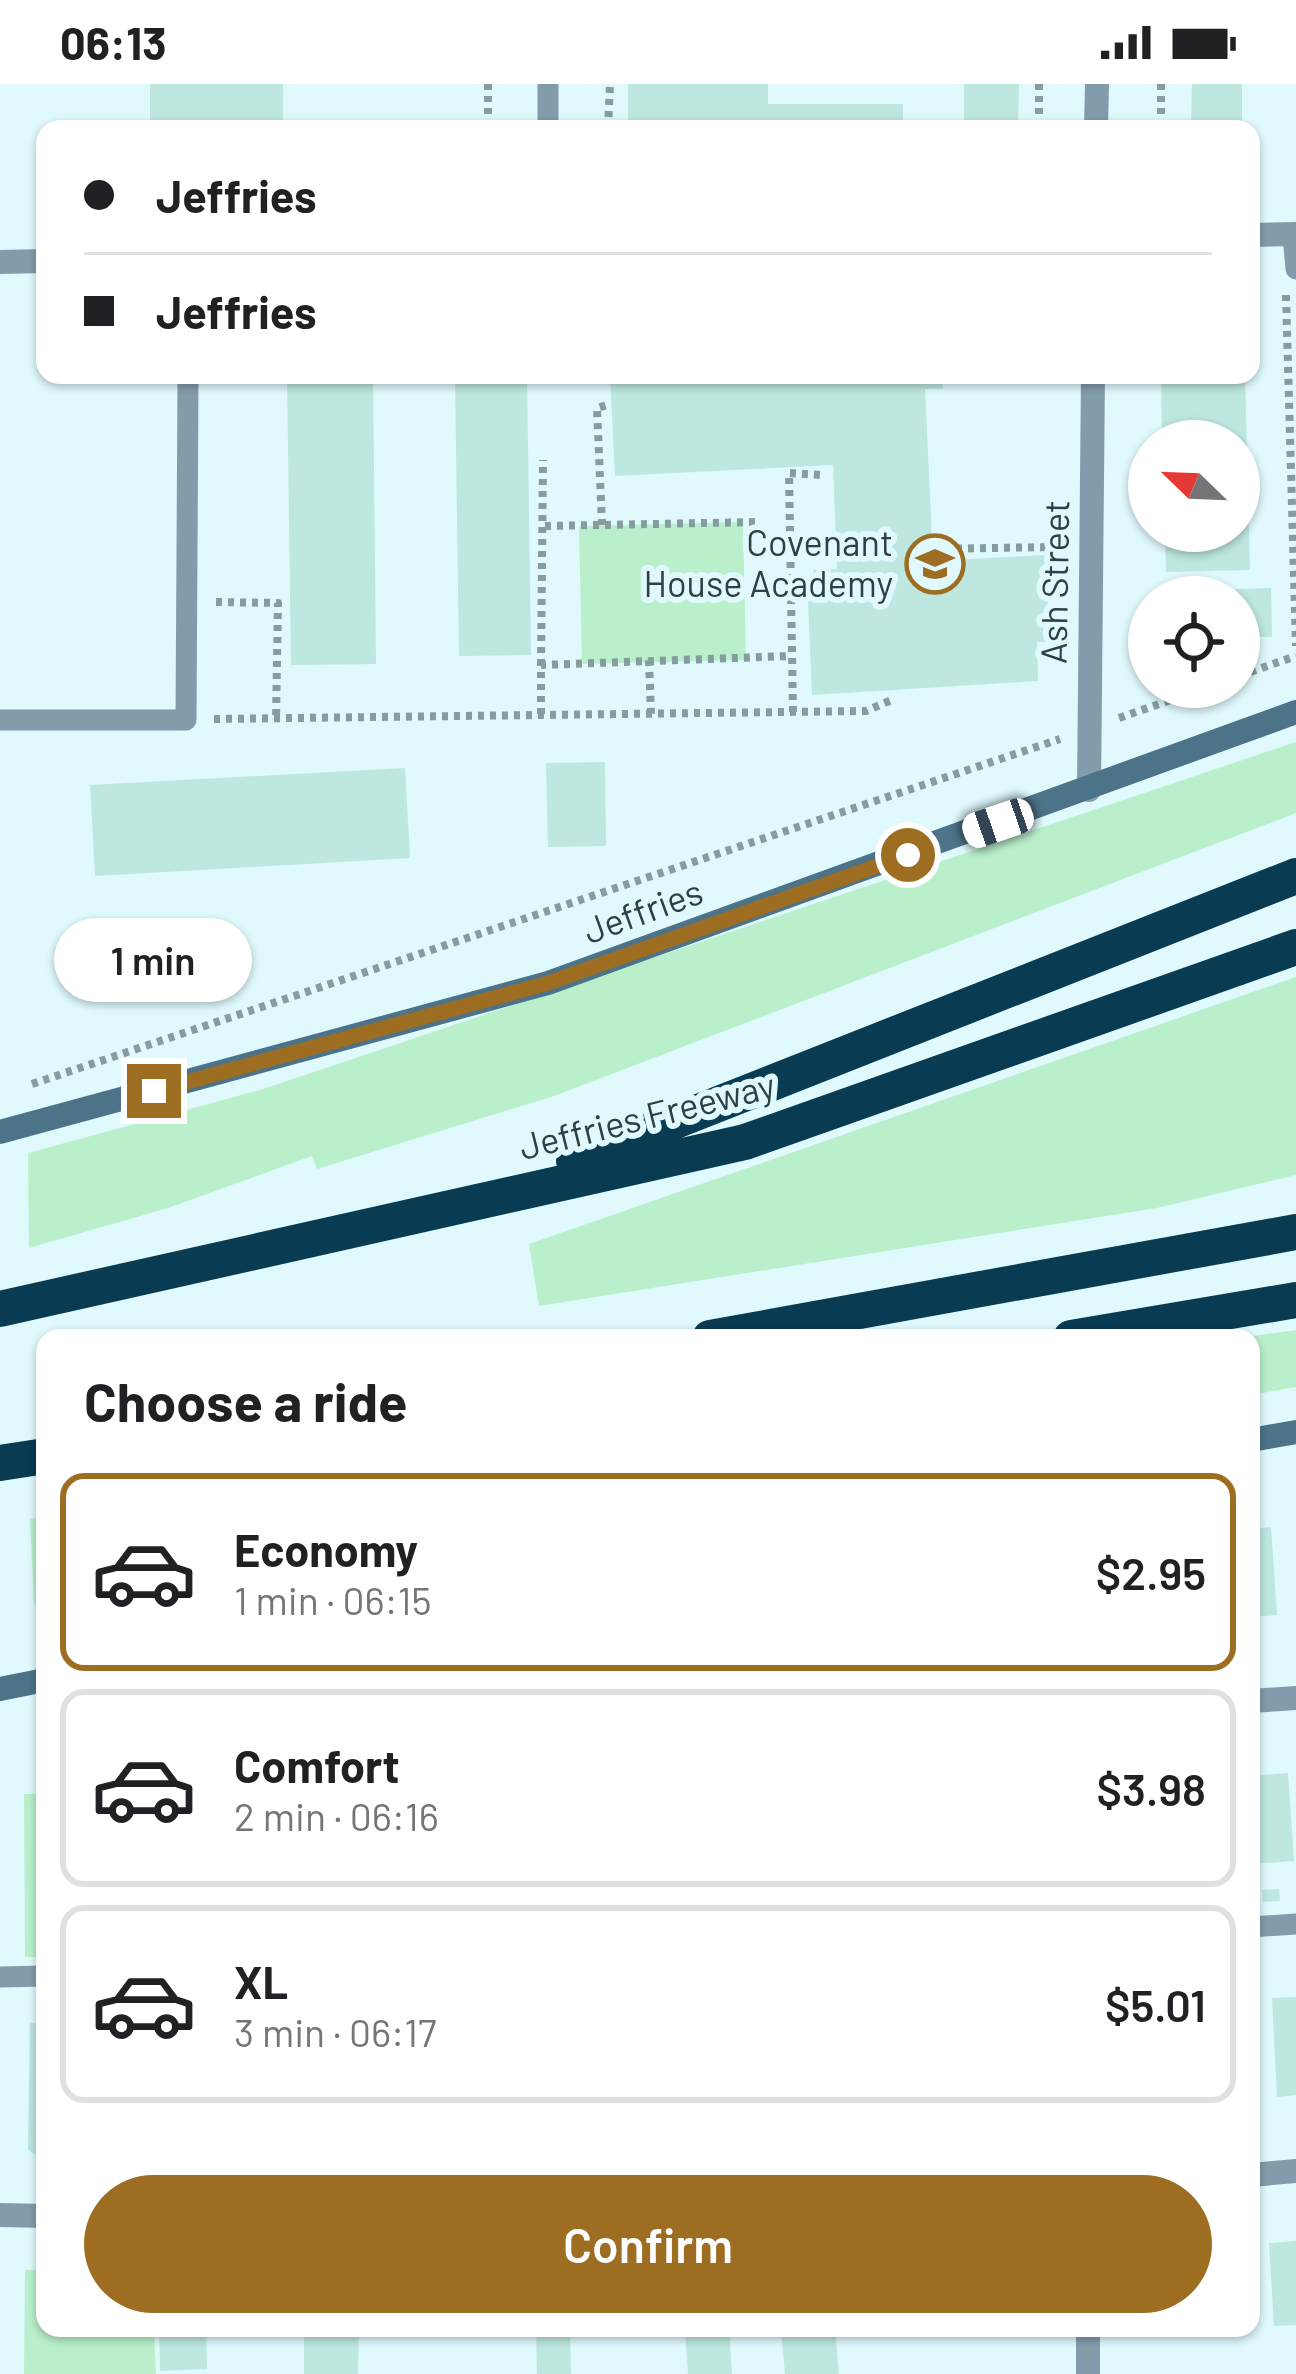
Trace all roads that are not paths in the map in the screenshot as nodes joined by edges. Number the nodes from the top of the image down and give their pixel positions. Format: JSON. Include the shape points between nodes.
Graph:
{"nodes":[{"id":1,"x":548,"y":84,"type":"edge"},
{"id":2,"x":1097,"y":84,"type":"edge"},
{"id":3,"x":548,"y":120,"type":"edge"},
{"id":4,"x":1096,"y":120,"type":"edge"},
{"id":5,"x":1294,"y":234,"type":"edge"},
{"id":6,"x":1260,"y":235,"type":"edge"},
{"id":7,"x":36,"y":261,"type":"edge"},
{"id":8,"x":0,"y":262,"type":"edge"},
{"id":9,"x":1291,"y":275,"type":"edge"},
{"id":10,"x":188,"y":384,"type":"edge"},
{"id":11,"x":1093,"y":384,"type":"edge"},
{"id":12,"x":1296,"y":712,"type":"edge"},
{"id":13,"x":0,"y":720,"type":"edge"},
{"id":14,"x":1089,"y":790,"type":"junction"},
{"id":15,"x":1296,"y":876,"type":"edge"},
{"id":16,"x":1296,"y":947,"type":"edge"},
{"id":17,"x":0,"y":1132,"type":"edge"},
{"id":18,"x":475,"y":1200,"type":"junction"},
{"id":19,"x":1296,"y":1232,"type":"edge"},
{"id":20,"x":1296,"y":1300,"type":"edge"},
{"id":21,"x":0,"y":1309,"type":"edge"},
{"id":22,"x":760,"y":1329,"type":"edge"},
{"id":23,"x":1124,"y":1329,"type":"edge"},
{"id":24,"x":1296,"y":1432,"type":"edge"},
{"id":25,"x":1260,"y":1438,"type":"edge"},
{"id":26,"x":36,"y":1457,"type":"edge"},
{"id":27,"x":0,"y":1463,"type":"edge"},
{"id":28,"x":36,"y":1682,"type":"edge"},
{"id":29,"x":0,"y":1689,"type":"edge"},
{"id":30,"x":1296,"y":1698,"type":"edge"},
{"id":31,"x":1260,"y":1700,"type":"edge"},
{"id":32,"x":1296,"y":1924,"type":"edge"},
{"id":33,"x":1260,"y":1927,"type":"edge"},
{"id":34,"x":36,"y":1976,"type":"edge"},
{"id":35,"x":0,"y":1977,"type":"edge"},
{"id":36,"x":1296,"y":2171,"type":"edge"},
{"id":37,"x":1260,"y":2174,"type":"edge"},
{"id":38,"x":0,"y":2215,"type":"edge"},
{"id":39,"x":36,"y":2216,"type":"edge"},
{"id":40,"x":1088,"y":2337,"type":"edge"},
{"id":41,"x":1088,"y":2374,"type":"edge"}],
"edges":[{"from":1,"to":3,"type":"lane"},
{"from":2,"to":4,"type":"street"},
{"from":5,"to":6,"type":"street"},
{"from":5,"to":9,"type":"lane"},
{"from":7,"to":8,"type":"street"},
{"from":10,"to":13,"type":"lane","via":[[186,720]]},
{"from":11,"to":14,"type":"street","name":"Ash Street"},
{"from":12,"to":14,"type":"street","name":"Jeffries"},
{"from":14,"to":17,"type":"street","name":"Jeffries","via":[[548,983]]},
{"from":15,"to":18,"type":"highway"},
{"from":16,"to":18,"type":"highway","name":"Jeffries Freeway","via":[[745,1142]]},
{"from":18,"to":21,"type":"highway","name":"Jeffries Freeway"},
{"from":19,"to":22,"type":"highway"},
{"from":20,"to":23,"type":"highway"},
{"from":24,"to":25,"type":"street"},
{"from":26,"to":27,"type":"highway"},
{"from":28,"to":29,"type":"street"},
{"from":30,"to":31,"type":"street"},
{"from":32,"to":33,"type":"lane"},
{"from":34,"to":35,"type":"lane"},
{"from":36,"to":37,"type":"street"},
{"from":38,"to":39,"type":"street"},
{"from":40,"to":41,"type":"street"}]}
